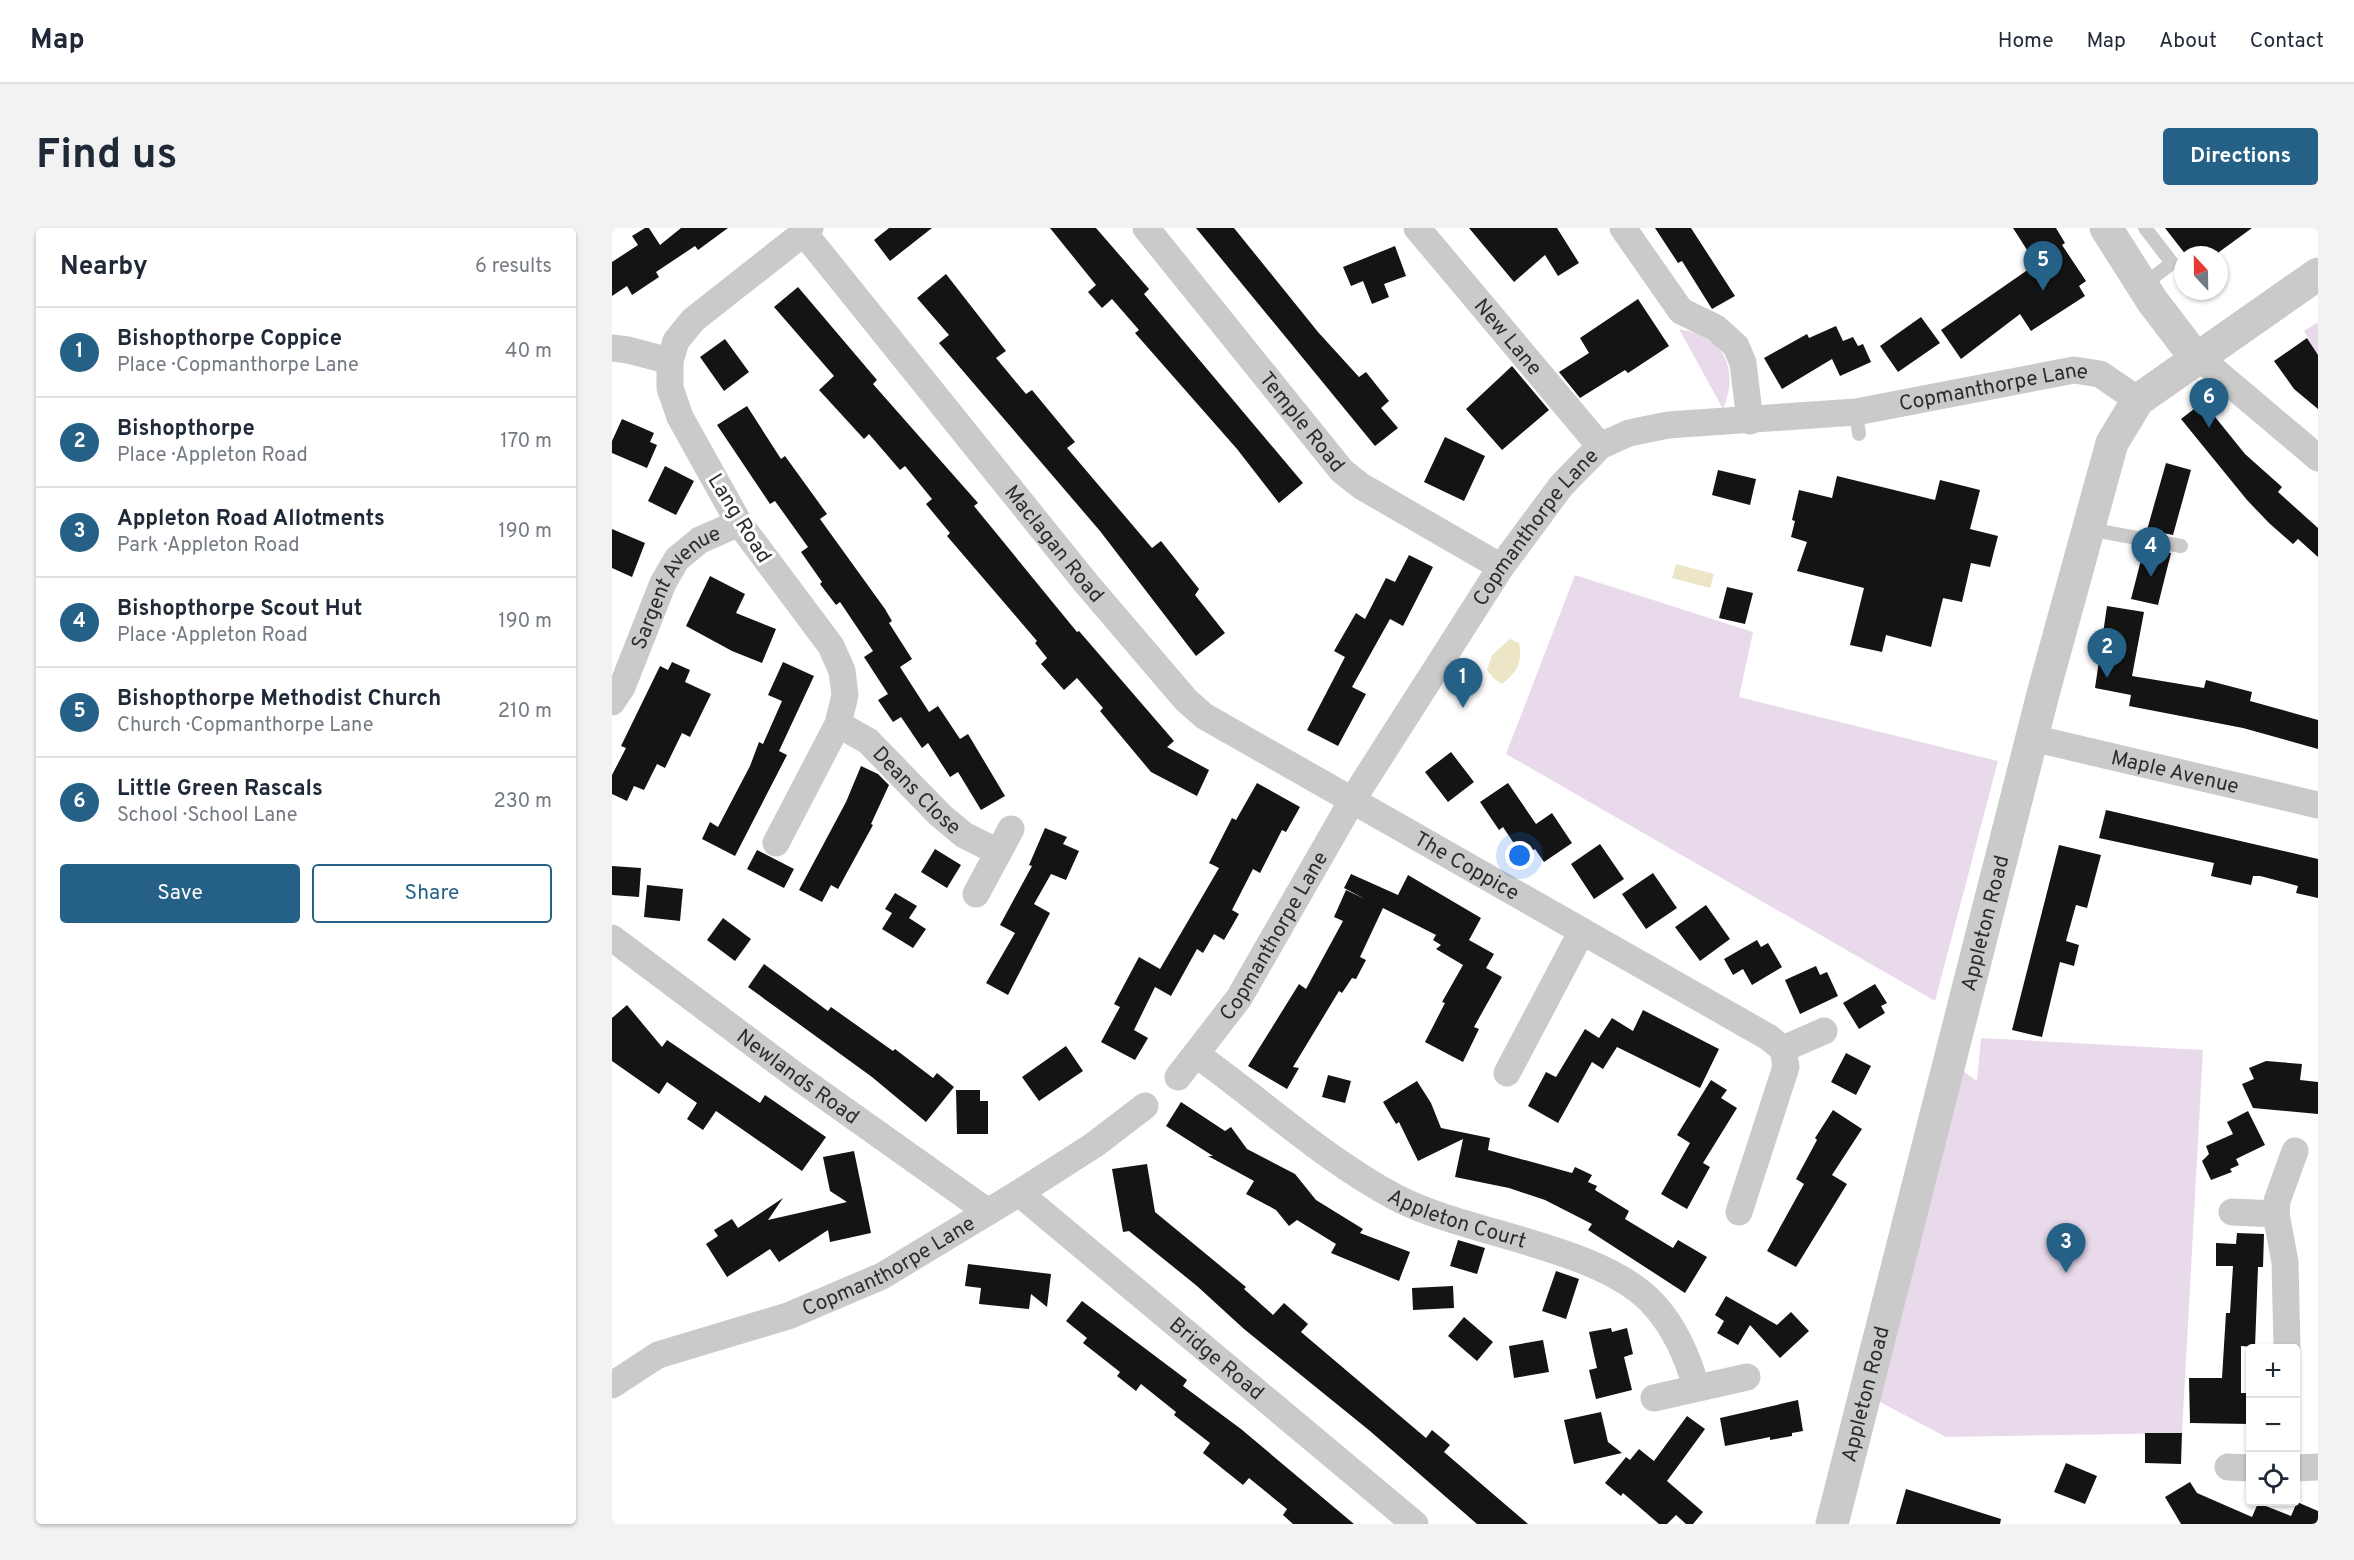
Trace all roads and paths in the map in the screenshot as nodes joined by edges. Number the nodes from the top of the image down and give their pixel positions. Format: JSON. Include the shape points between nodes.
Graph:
{"nodes":[{"id":1,"x":1146,"y":228,"type":"edge"},
{"id":2,"x":1417,"y":228,"type":"edge"},
{"id":3,"x":1623,"y":228,"type":"edge"},
{"id":4,"x":2106,"y":228,"type":"edge"},
{"id":5,"x":2145,"y":228,"type":"edge"},
{"id":6,"x":807,"y":231,"type":"edge"},
{"id":7,"x":2318,"y":274,"type":"edge"},
{"id":8,"x":2142,"y":286,"type":"junction"},
{"id":9,"x":612,"y":348,"type":"edge"},
{"id":10,"x":2195,"y":357,"type":"junction"},
{"id":11,"x":670,"y":361,"type":"junction"},
{"id":12,"x":2138,"y":400,"type":"junction"},
{"id":13,"x":1750,"y":421,"type":"junction"},
{"id":14,"x":1600,"y":446,"type":"junction"},
{"id":15,"x":2318,"y":458,"type":"edge"},
{"id":16,"x":739,"y":523,"type":"junction"},
{"id":17,"x":2088,"y":529,"type":"junction"},
{"id":18,"x":2181,"y":546,"type":"dead end"},
{"id":19,"x":1501,"y":567,"type":"junction"},
{"id":20,"x":612,"y":702,"type":"edge"},
{"id":21,"x":838,"y":724,"type":"junction"},
{"id":22,"x":2032,"y":738,"type":"junction"},
{"id":23,"x":1353,"y":799,"type":"junction"},
{"id":24,"x":2318,"y":805,"type":"edge"},
{"id":25,"x":776,"y":843,"type":"dead end"},
{"id":26,"x":976,"y":894,"type":"dead end"},
{"id":27,"x":1582,"y":931,"type":"junction"},
{"id":28,"x":612,"y":938,"type":"edge"},
{"id":29,"x":1824,"y":1031,"type":"dead end"},
{"id":30,"x":1783,"y":1049,"type":"junction"},
{"id":31,"x":1197,"y":1055,"type":"junction"},
{"id":32,"x":1507,"y":1073,"type":"dead end"},
{"id":33,"x":1178,"y":1077,"type":"dead end"},
{"id":34,"x":1145,"y":1106,"type":"dead end"},
{"id":35,"x":2295,"y":1151,"type":"dead end"},
{"id":36,"x":1019,"y":1193,"type":"junction"},
{"id":37,"x":987,"y":1212,"type":"junction"},
{"id":38,"x":1739,"y":1212,"type":"dead end"},
{"id":39,"x":2232,"y":1212,"type":"dead end"},
{"id":40,"x":2276,"y":1214,"type":"junction"},
{"id":41,"x":2287,"y":1344,"type":"edge"},
{"id":42,"x":1746,"y":1377,"type":"dead end"},
{"id":43,"x":612,"y":1385,"type":"edge"},
{"id":44,"x":1696,"y":1387,"type":"junction"},
{"id":45,"x":1654,"y":1398,"type":"dead end"},
{"id":46,"x":2318,"y":1467,"type":"edge"},
{"id":47,"x":2300,"y":1468,"type":"edge"},
{"id":48,"x":1415,"y":1524,"type":"edge"},
{"id":49,"x":1832,"y":1524,"type":"edge"}],
"edges":[{"from":1,"to":19,"type":"street","name":"Temple Road","via":[[1342,471],[1361,486]]},
{"from":2,"to":14,"type":"street","name":"New Lane"},
{"from":3,"to":13,"type":"street","via":[[1681,311],[1716,328],[1736,346],[1743,363]]},
{"from":4,"to":8,"type":"street"},
{"from":5,"to":8,"type":"lane","via":[[2172,263]]},
{"from":6,"to":11,"type":"street","name":"Lang Road","via":[[693,320],[676,341]]},
{"from":6,"to":23,"type":"street","name":"Maclagan Road","via":[[1071,564],[1186,700],[1204,716]]},
{"from":7,"to":10,"type":"street","name":"Appleton Road"},
{"from":8,"to":10,"type":"street"},
{"from":9,"to":11,"type":"street"},
{"from":10,"to":12,"type":"street","name":"Appleton Road"},
{"from":10,"to":15,"type":"street"},
{"from":11,"to":16,"type":"street","name":"Lang Road","via":[[670,388],[680,417]]},
{"from":12,"to":13,"type":"street","name":"Copmanthorpe Lane","via":[[2100,374],[2074,370],[1857,423]]},
{"from":12,"to":17,"type":"street","name":"Appleton Road","via":[[2112,443]]},
{"from":13,"to":14,"type":"street","name":"Copmanthorpe Lane","via":[[1668,425]]},
{"from":14,"to":19,"type":"street","name":"Copmanthorpe Lane","via":[[1561,486]]},
{"from":16,"to":20,"type":"street","name":"Sargent Avenue","via":[[700,540],[677,559]]},
{"from":16,"to":21,"type":"street","name":"Lang Road","via":[[831,646],[842,671],[845,695]]},
{"from":17,"to":18,"type":"lane"},
{"from":17,"to":22,"type":"street","name":"Appleton Road"},
{"from":19,"to":23,"type":"street","name":"Copmanthorpe Lane"},
{"from":21,"to":25,"type":"street","name":"Lang Road"},
{"from":21,"to":26,"type":"street","name":"Deans Close","via":[[868,741],[964,835],[1005,841]]},
{"from":22,"to":24,"type":"street","name":"Maple Avenue"},
{"from":22,"to":49,"type":"street","name":"Appleton Road"},
{"from":23,"to":27,"type":"street","name":"The Coppice"},
{"from":23,"to":31,"type":"street","name":"Copmanthorpe Lane","via":[[1239,998]]},
{"from":27,"to":30,"type":"street","name":"The Coppice"},
{"from":27,"to":32,"type":"street"},
{"from":28,"to":37,"type":"street","name":"Newlands Road"},
{"from":29,"to":30,"type":"street"},
{"from":30,"to":38,"type":"street","via":[[1786,1067]]},
{"from":31,"to":33,"type":"street","name":"Copmanthorpe Lane"},
{"from":31,"to":44,"type":"street","name":"Appleton Court","via":[[1299,1132],[1399,1199],[1436,1215],[1599,1267],[1628,1284],[1655,1305],[1674,1333]]},
{"from":34,"to":36,"type":"street","name":"Copmanthorpe Lane","via":[[1094,1145]]},
{"from":35,"to":40,"type":"street"},
{"from":36,"to":37,"type":"street","name":"Copmanthorpe Lane"},
{"from":36,"to":48,"type":"street","name":"Bridge Road"},
{"from":37,"to":43,"type":"street","name":"Copmanthorpe Lane","via":[[882,1276],[788,1316],[658,1355]]},
{"from":39,"to":40,"type":"street"},
{"from":40,"to":41,"type":"street","via":[[2285,1262]]},
{"from":42,"to":44,"type":"street"},
{"from":44,"to":45,"type":"street"},
{"from":46,"to":47,"type":"street"}]}
